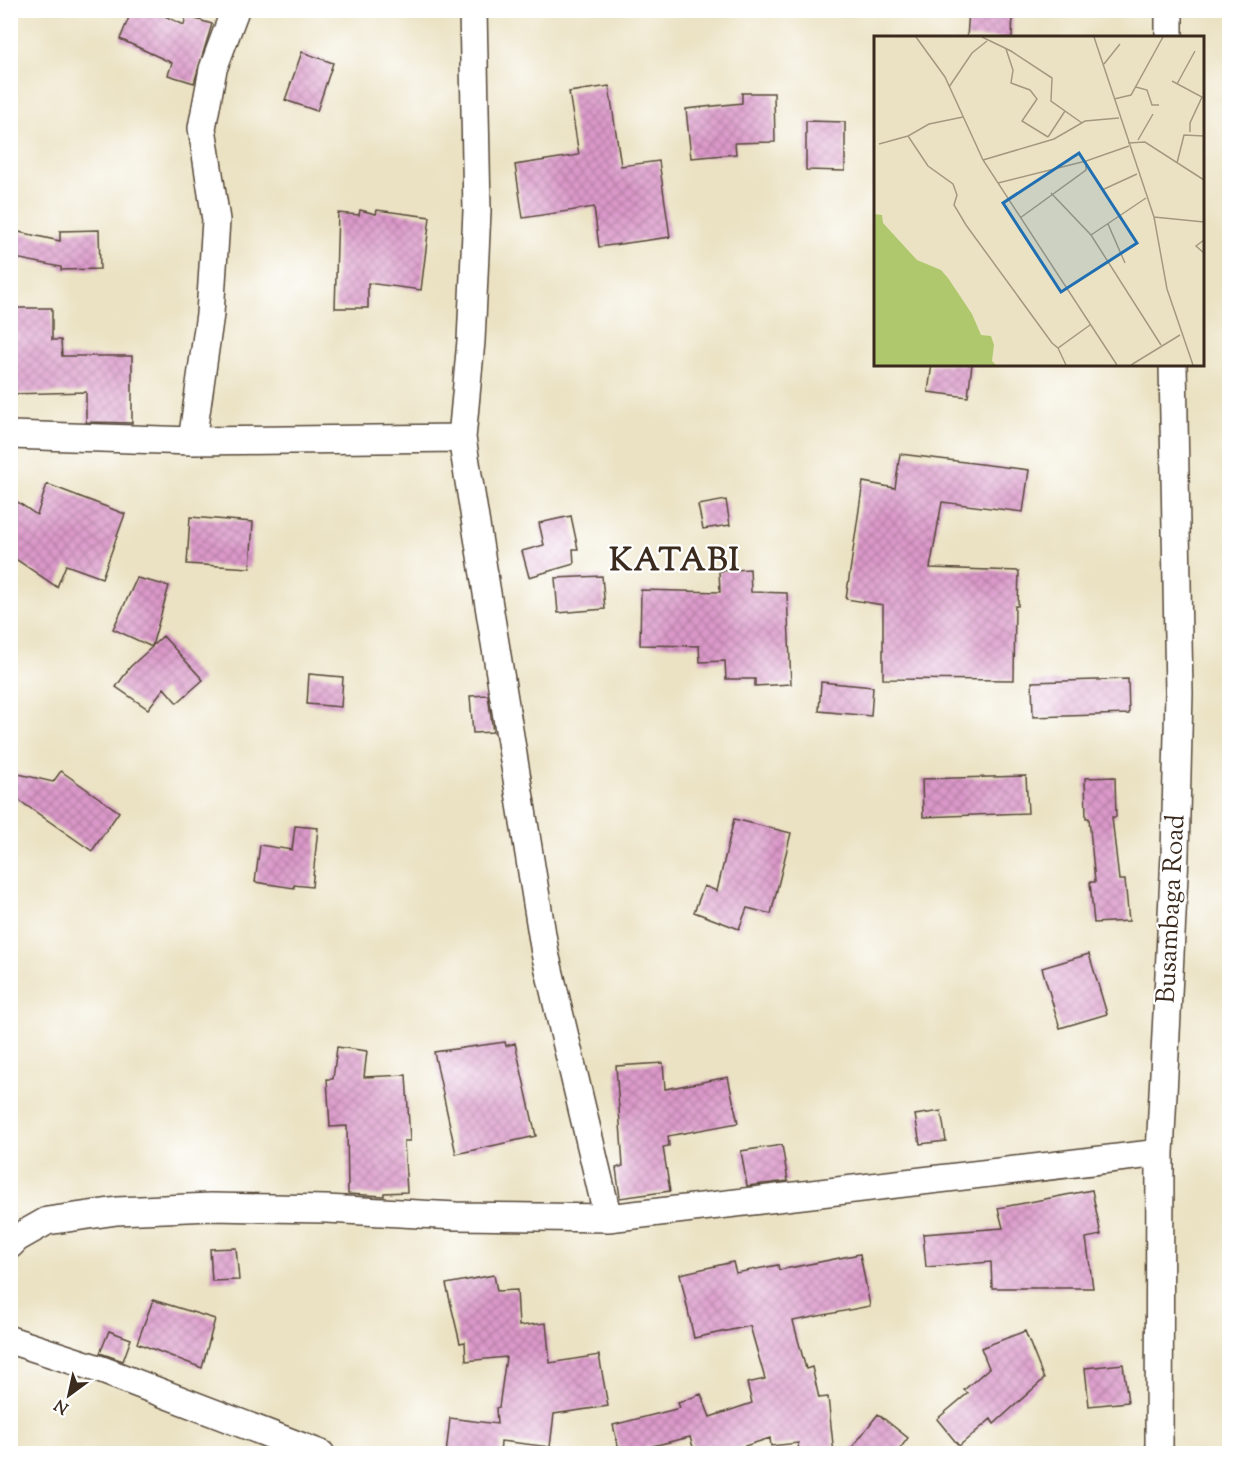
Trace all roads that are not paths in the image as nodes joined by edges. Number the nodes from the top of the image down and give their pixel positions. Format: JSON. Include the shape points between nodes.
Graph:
{"nodes":[{"id":1,"x":235,"y":10,"type":"edge"},
{"id":2,"x":473,"y":10,"type":"edge"},
{"id":3,"x":1169,"y":10,"type":"edge"},
{"id":4,"x":1169,"y":36,"type":"edge"},
{"id":5,"x":1173,"y":366,"type":"edge"},
{"id":6,"x":10,"y":435,"type":"edge"},
{"id":7,"x":462,"y":438,"type":"junction"},
{"id":8,"x":192,"y":441,"type":"junction"},
{"id":9,"x":1160,"y":1153,"type":"junction"},
{"id":10,"x":608,"y":1218,"type":"junction"},
{"id":11,"x":10,"y":1245,"type":"edge"},
{"id":12,"x":10,"y":1340,"type":"edge"},
{"id":13,"x":321,"y":1454,"type":"edge"},
{"id":14,"x":1160,"y":1454,"type":"edge"}],
"edges":[{"from":1,"to":8,"type":"street","via":[[213,69],[202,128],[216,220],[210,314]]},
{"from":2,"to":7,"type":"street","via":[[477,211]]},
{"from":3,"to":4,"type":"street"},
{"from":5,"to":9,"type":"street","name":"Busambaga Road","via":[[1179,693]]},
{"from":6,"to":8,"type":"street"},
{"from":7,"to":8,"type":"street"},
{"from":7,"to":10,"type":"street","via":[[545,953]]},
{"from":9,"to":10,"type":"street"},
{"from":9,"to":14,"type":"street","name":"Busambaga Road"},
{"from":10,"to":11,"type":"street","via":[[211,1207],[117,1211],[47,1221]]},
{"from":12,"to":13,"type":"street","via":[[102,1370]]}]}
